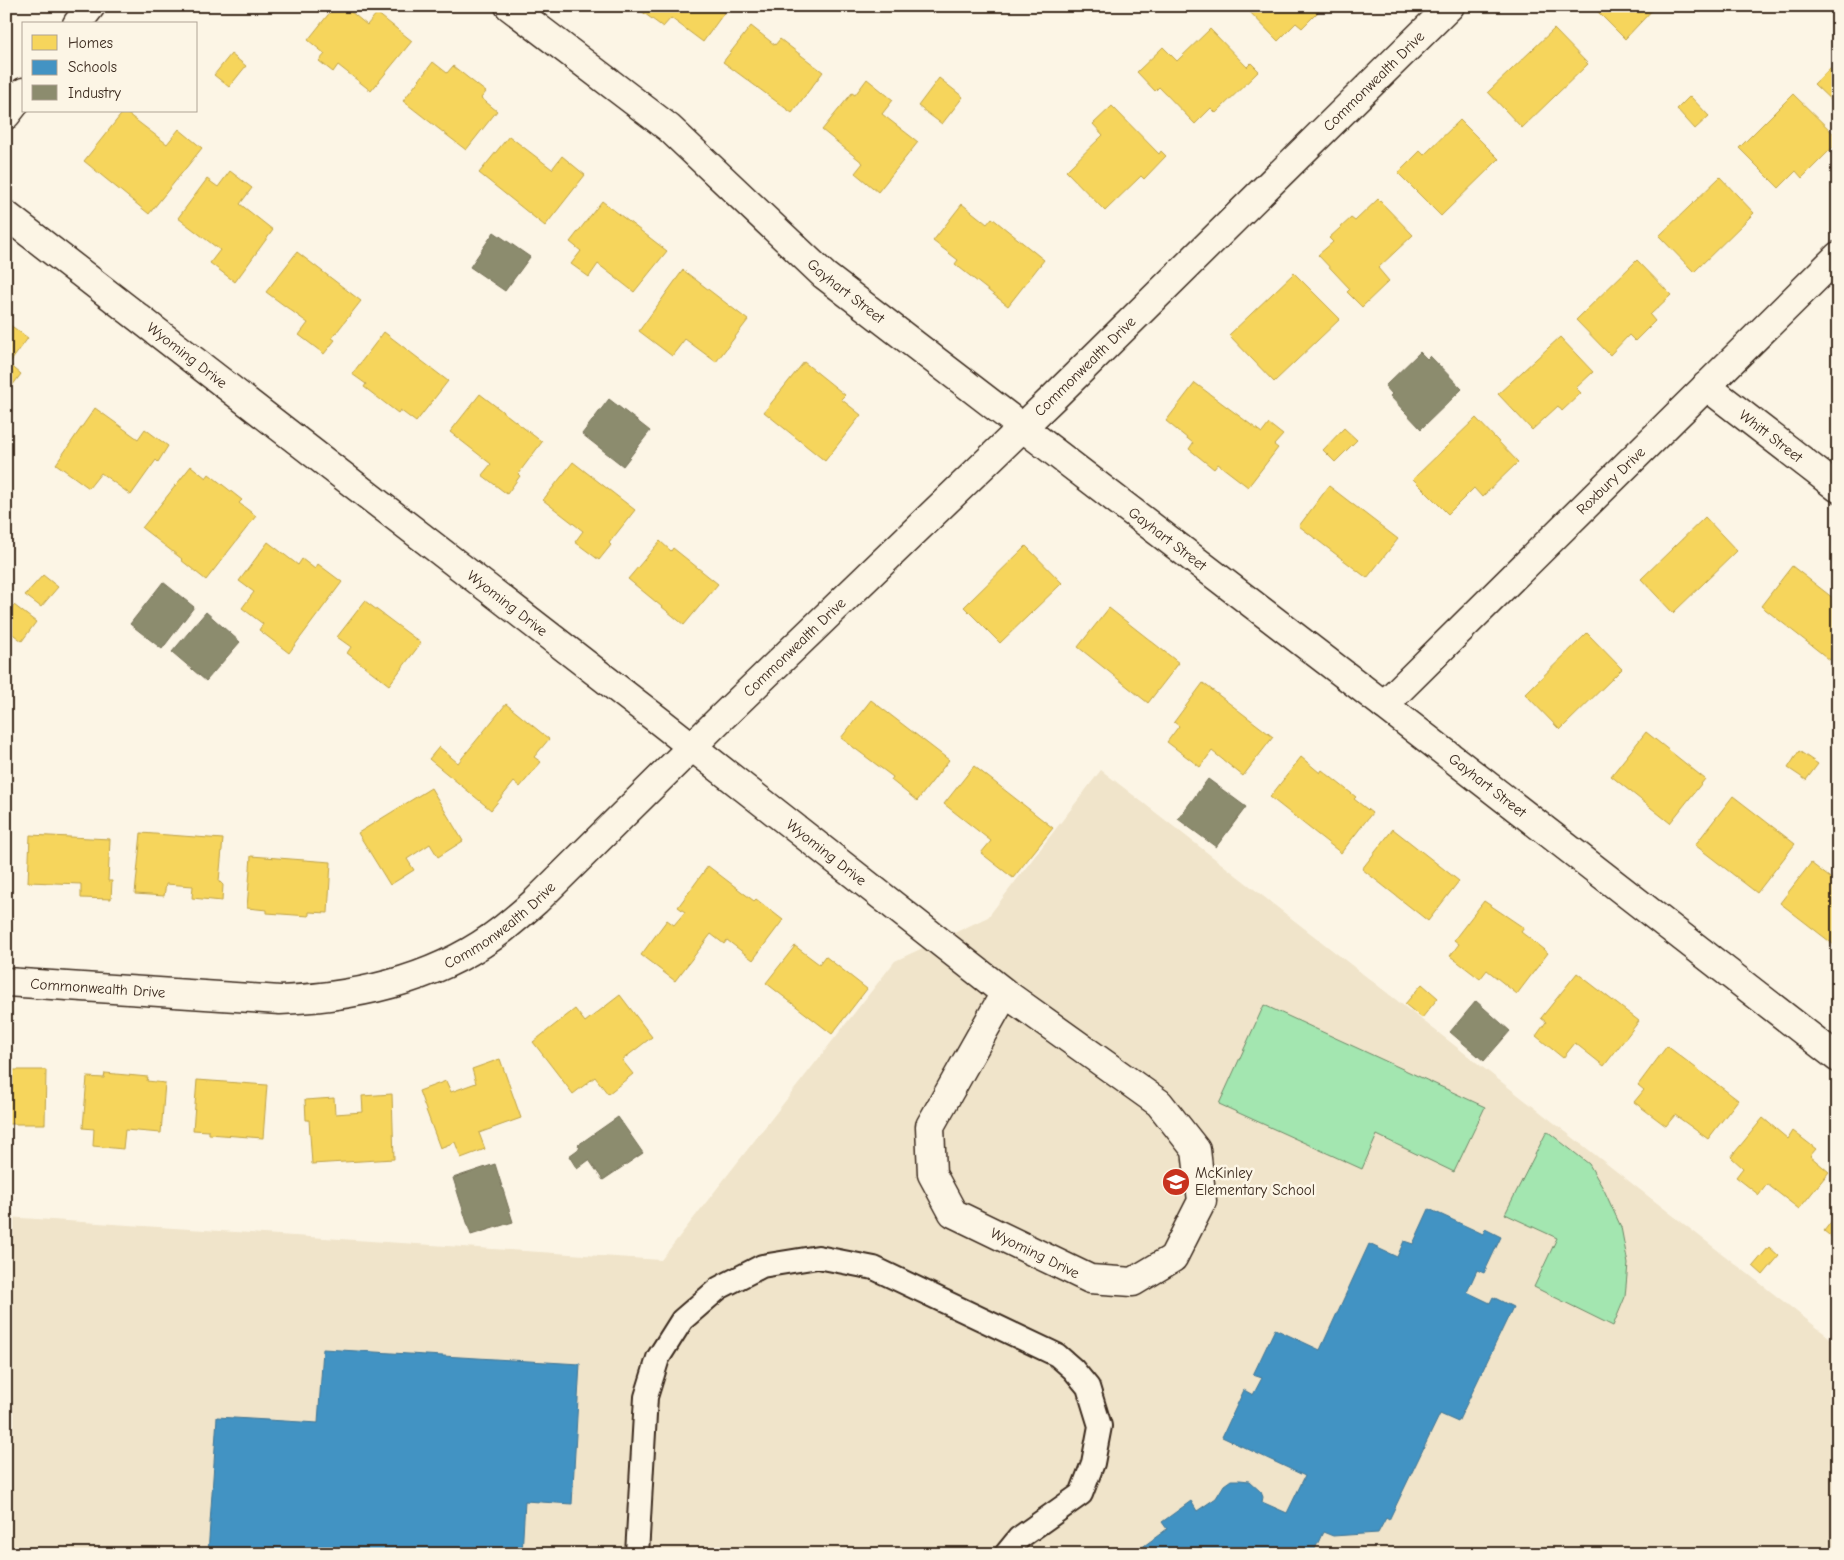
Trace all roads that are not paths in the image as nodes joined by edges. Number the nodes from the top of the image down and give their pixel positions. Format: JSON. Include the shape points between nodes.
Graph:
{"nodes":[{"id":1,"x":91,"y":6,"type":"edge"},
{"id":2,"x":509,"y":6,"type":"edge"},
{"id":3,"x":1450,"y":6,"type":"edge"},
{"id":4,"x":79,"y":22,"type":"edge"},
{"id":5,"x":22,"y":95,"type":"edge"},
{"id":6,"x":6,"y":115,"type":"edge"},
{"id":7,"x":6,"y":215,"type":"edge"},
{"id":8,"x":1838,"y":256,"type":"edge"},
{"id":9,"x":1706,"y":386,"type":"junction"},
{"id":10,"x":1022,"y":428,"type":"junction"},
{"id":11,"x":1838,"y":488,"type":"edge"},
{"id":12,"x":1384,"y":705,"type":"junction"},
{"id":13,"x":692,"y":746,"type":"junction"},
{"id":14,"x":6,"y":982,"type":"edge"},
{"id":15,"x":1005,"y":993,"type":"junction"},
{"id":16,"x":1838,"y":1058,"type":"edge"},
{"id":17,"x":637,"y":1554,"type":"edge"},
{"id":18,"x":1006,"y":1554,"type":"edge"}],
"edges":[{"from":1,"to":4,"type":"street"},
{"from":2,"to":10,"type":"street","name":"Gayhart Street","via":[[669,128],[824,275]]},
{"from":3,"to":10,"type":"street","name":"Commonwealth Drive"},
{"from":5,"to":6,"type":"street"},
{"from":7,"to":13,"type":"street","name":"Wyoming Drive"},
{"from":8,"to":9,"type":"street","name":"Roxbury Drive"},
{"from":9,"to":11,"type":"street","name":"Whitt Street"},
{"from":9,"to":12,"type":"street","name":"Roxbury Drive"},
{"from":10,"to":12,"type":"street","name":"Gayhart Street"},
{"from":10,"to":13,"type":"street","name":"Commonwealth Drive"},
{"from":12,"to":16,"type":"street","name":"Gayhart Street"},
{"from":13,"to":14,"type":"street","name":"Commonwealth Drive","via":[[536,902],[503,929],[442,966],[400,983],[317,999],[280,1000]]},
{"from":13,"to":15,"type":"street","name":"Wyoming Drive"},
{"from":15,"to":15,"type":"street","name":"Wyoming Drive","via":[[930,1126],[932,1174],[953,1213],[1090,1279],[1132,1282],[1174,1258],[1202,1200],[1196,1150],[1159,1103]]},
{"from":17,"to":18,"type":"lane","via":[[646,1397],[658,1358],[682,1320],[719,1288],[762,1266],[818,1257],[874,1268],[1058,1355],[1088,1387],[1100,1426],[1093,1464],[1081,1494],[1019,1538]]}]}
